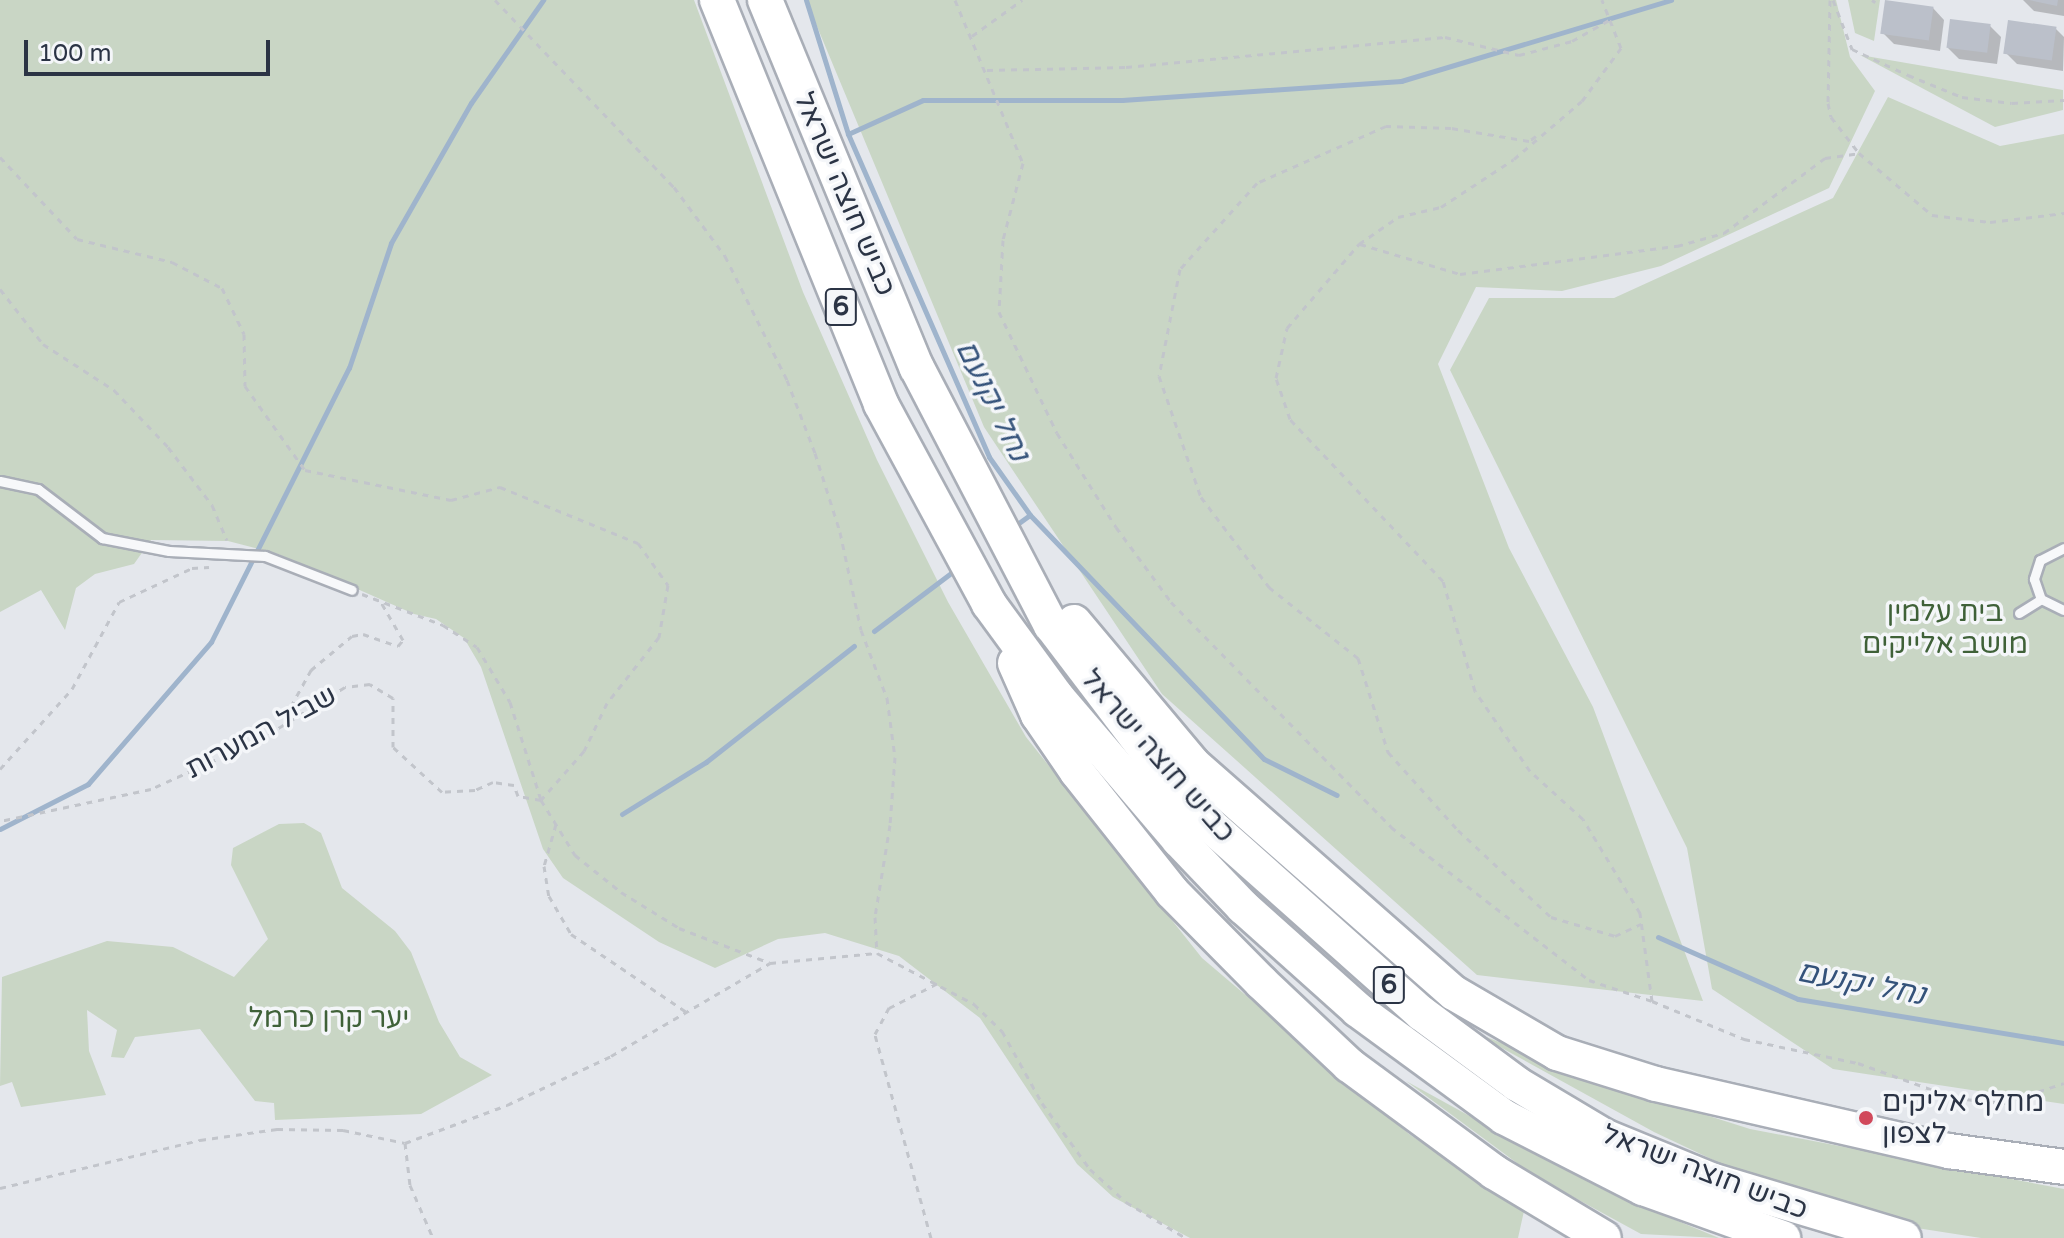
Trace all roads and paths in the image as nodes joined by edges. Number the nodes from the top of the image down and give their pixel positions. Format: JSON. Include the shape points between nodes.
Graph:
{"nodes":[{"id":1,"x":495,"y":0,"type":"edge"},
{"id":2,"x":717,"y":0,"type":"edge"},
{"id":3,"x":765,"y":0,"type":"edge"},
{"id":4,"x":955,"y":0,"type":"edge"},
{"id":5,"x":1022,"y":0,"type":"edge"},
{"id":6,"x":1602,"y":0,"type":"edge"},
{"id":7,"x":1832,"y":0,"type":"edge"},
{"id":8,"x":1611,"y":19,"type":"junction"},
{"id":9,"x":972,"y":36,"type":"junction"},
{"id":10,"x":987,"y":70,"type":"junction"},
{"id":11,"x":2064,"y":100,"type":"edge"},
{"id":12,"x":1545,"y":129,"type":"junction"},
{"id":13,"x":1859,"y":153,"type":"junction"},
{"id":14,"x":0,"y":157,"type":"edge"},
{"id":15,"x":2064,"y":213,"type":"edge"},
{"id":16,"x":1359,"y":244,"type":"junction"},
{"id":17,"x":0,"y":289,"type":"edge"},
{"id":18,"x":0,"y":481,"type":"edge"},
{"id":19,"x":2064,"y":539,"type":"edge"},
{"id":20,"x":2061,"y":548,"type":"edge"},
{"id":21,"x":1014,"y":549,"type":"junction"},
{"id":22,"x":233,"y":554,"type":"junction"},
{"id":23,"x":222,"y":566,"type":"dead end"},
{"id":24,"x":352,"y":590,"type":"joint"},
{"id":25,"x":2041,"y":599,"type":"junction"},
{"id":26,"x":381,"y":601,"type":"junction"},
{"id":27,"x":989,"y":604,"type":"junction"},
{"id":28,"x":2064,"y":610,"type":"edge"},
{"id":29,"x":2019,"y":613,"type":"dead end"},
{"id":30,"x":283,"y":721,"type":"junction"},
{"id":31,"x":0,"y":769,"type":"edge"},
{"id":32,"x":541,"y":800,"type":"junction"},
{"id":33,"x":0,"y":821,"type":"edge"},
{"id":34,"x":556,"y":824,"type":"junction"},
{"id":35,"x":1641,"y":924,"type":"junction"},
{"id":36,"x":877,"y":953,"type":"junction"},
{"id":37,"x":770,"y":963,"type":"junction"},
{"id":38,"x":939,"y":982,"type":"junction"},
{"id":39,"x":1652,"y":1001,"type":"junction"},
{"id":40,"x":686,"y":1012,"type":"junction"},
{"id":41,"x":2064,"y":1083,"type":"edge"},
{"id":42,"x":405,"y":1143,"type":"junction"},
{"id":43,"x":1949,"y":1151,"type":"junction"},
{"id":44,"x":2064,"y":1153,"type":"edge"},
{"id":45,"x":2064,"y":1167,"type":"edge"},
{"id":46,"x":0,"y":1188,"type":"edge"},
{"id":47,"x":433,"y":1238,"type":"edge"},
{"id":48,"x":931,"y":1238,"type":"edge"},
{"id":49,"x":1186,"y":1238,"type":"edge"},
{"id":50,"x":1604,"y":1238,"type":"edge"},
{"id":51,"x":1783,"y":1238,"type":"edge"},
{"id":52,"x":1904,"y":1238,"type":"edge"}],
"edges":[{"from":1,"to":36,"type":"path","via":[[674,187],[725,256],[787,380],[819,466],[857,616],[887,698],[895,757],[875,917]]},
{"from":2,"to":27,"type":"highway","name":"כביש חוצה ישראל","number":"6","via":[[881,404]]},
{"from":3,"to":21,"type":"highway","name":"כביש חוצה ישראל","number":"6","via":[[917,368]]},
{"from":4,"to":9,"type":"path"},
{"from":5,"to":9,"type":"path"},
{"from":6,"to":8,"type":"path"},
{"from":7,"to":11,"type":"path","via":[[1852,49],[1908,75],[1962,97],[2012,103]]},
{"from":7,"to":13,"type":"path","via":[[1828,103],[1845,140]]},
{"from":8,"to":10,"type":"path","via":[[1572,41],[1519,55],[1445,37],[1126,67]]},
{"from":8,"to":12,"type":"path","via":[[1621,48],[1582,101]]},
{"from":9,"to":10,"type":"path"},
{"from":10,"to":39,"type":"path","via":[[1023,163],[1003,240],[999,312],[1057,433],[1116,527],[1171,602],[1391,827],[1589,980]]},
{"from":12,"to":16,"type":"path","via":[[1514,159],[1441,207],[1398,217]]},
{"from":12,"to":35,"type":"path","via":[[1529,141],[1451,128],[1386,126],[1257,183],[1180,269],[1159,376],[1201,497],[1269,587],[1358,658],[1388,752],[1458,830],[1551,917],[1615,936]]},
{"from":13,"to":15,"type":"path","via":[[1932,215],[1990,222]]},
{"from":13,"to":16,"type":"path","via":[[1825,158],[1724,233],[1677,246],[1460,274]]},
{"from":14,"to":32,"type":"path","via":[[77,239],[172,262],[222,288],[244,334],[245,386],[305,470],[451,500],[500,487],[638,543],[668,585],[659,637],[607,703],[584,751]]},
{"from":16,"to":35,"type":"path","via":[[1287,328],[1276,378],[1290,419],[1443,581],[1475,691],[1530,771],[1583,819],[1640,913]]},
{"from":17,"to":22,"type":"path","via":[[43,344],[114,390],[168,447],[212,505]]},
{"from":18,"to":22,"type":"lane","via":[[38,489],[102,538],[169,551]]},
{"from":19,"to":20,"type":"lane"},
{"from":20,"to":25,"type":"lane","via":[[2036,569]]},
{"from":21,"to":43,"type":"highway","via":[[1193,764],[1454,993],[1557,1053],[1656,1084]]},
{"from":21,"to":52,"type":"highway","name":"כביש חוצה ישראל","number":"6","via":[[1051,625],[1210,825],[1421,1013],[1517,1084],[1606,1137],[1714,1181]]},
{"from":22,"to":24,"type":"lane","via":[[265,556]]},
{"from":23,"to":31,"type":"path","via":[[192,568],[119,602],[72,689]]},
{"from":24,"to":26,"type":"path"},
{"from":25,"to":28,"type":"lane"},
{"from":25,"to":29,"type":"lane"},
{"from":26,"to":30,"type":"path","via":[[403,640],[398,646],[363,634],[352,636],[311,670]]},
{"from":26,"to":32,"type":"path","via":[[443,625],[477,647],[510,702]]},
{"from":27,"to":50,"type":"highway","via":[[1038,715],[1172,892],[1349,1065],[1494,1172]]},
{"from":27,"to":51,"type":"highway","name":"כביש חוצה ישראל","number":"6","via":[[1057,697],[1179,840],[1243,907],[1358,1010],[1504,1117],[1557,1147],[1643,1188]]},
{"from":30,"to":32,"type":"path","name":"שביל המערות","via":[[345,687],[370,684],[393,698],[393,747],[442,792],[475,790],[493,782],[514,785],[518,796]]},
{"from":30,"to":33,"type":"path","name":"שביל המערות","via":[[259,740],[151,789]]},
{"from":32,"to":34,"type":"path"},
{"from":34,"to":37,"type":"path","via":[[575,855],[621,892],[679,928]]},
{"from":34,"to":40,"type":"path","via":[[544,866],[549,896],[571,934]]},
{"from":35,"to":39,"type":"path"},
{"from":36,"to":37,"type":"path"},
{"from":36,"to":38,"type":"path"},
{"from":37,"to":40,"type":"path"},
{"from":38,"to":48,"type":"path","via":[[889,1008],[875,1034]]},
{"from":38,"to":49,"type":"path","via":[[974,1004],[1002,1031],[1042,1103],[1090,1169],[1138,1211]]},
{"from":39,"to":41,"type":"path","via":[[1744,1039],[1858,1063],[1955,1098],[2004,1103]]},
{"from":40,"to":42,"type":"path","via":[[642,1041],[559,1081]]},
{"from":42,"to":46,"type":"path","via":[[343,1130],[277,1129],[185,1143]]},
{"from":42,"to":47,"type":"path","via":[[410,1185]]},
{"from":43,"to":44,"type":"highway"},
{"from":43,"to":45,"type":"highway"}]}
